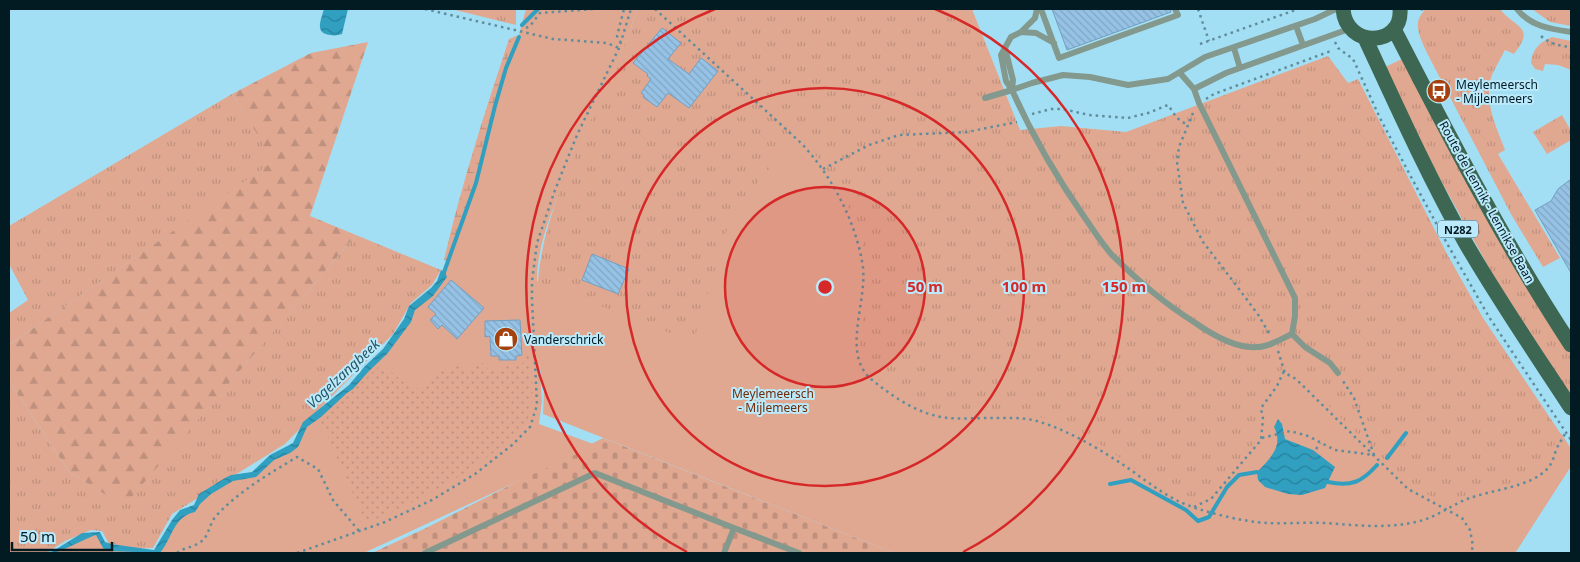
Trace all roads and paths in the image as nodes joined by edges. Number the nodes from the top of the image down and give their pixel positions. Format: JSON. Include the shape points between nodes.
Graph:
{"nodes":[{"id":1,"x":425,"y":9,"type":"edge"},
{"id":2,"x":587,"y":9,"type":"edge"},
{"id":3,"x":593,"y":9,"type":"edge"},
{"id":4,"x":624,"y":9,"type":"edge"},
{"id":5,"x":632,"y":9,"type":"edge"},
{"id":6,"x":655,"y":9,"type":"edge"},
{"id":7,"x":1037,"y":9,"type":"edge"},
{"id":8,"x":1041,"y":9,"type":"edge"},
{"id":9,"x":1175,"y":9,"type":"edge"},
{"id":10,"x":1198,"y":9,"type":"edge"},
{"id":11,"x":1298,"y":9,"type":"edge"},
{"id":12,"x":1336,"y":9,"type":"edge"},
{"id":13,"x":1343,"y":9,"type":"edge"},
{"id":14,"x":1400,"y":9,"type":"edge"},
{"id":15,"x":1517,"y":9,"type":"edge"},
{"id":16,"x":1296,"y":26,"type":"junction"},
{"id":17,"x":526,"y":28,"type":"dead end"},
{"id":18,"x":1350,"y":29,"type":"junction"},
{"id":19,"x":1394,"y":29,"type":"junction"},
{"id":20,"x":1021,"y":32,"type":"junction"},
{"id":21,"x":1571,"y":32,"type":"edge"},
{"id":22,"x":1541,"y":36,"type":"dead end"},
{"id":23,"x":1365,"y":38,"type":"junction"},
{"id":24,"x":1209,"y":41,"type":"junction"},
{"id":25,"x":620,"y":43,"type":"junction"},
{"id":26,"x":1054,"y":43,"type":"junction"},
{"id":27,"x":1200,"y":44,"type":"dead end"},
{"id":28,"x":1303,"y":45,"type":"junction"},
{"id":29,"x":1571,"y":47,"type":"edge"},
{"id":30,"x":619,"y":48,"type":"junction"},
{"id":31,"x":1234,"y":48,"type":"junction"},
{"id":32,"x":1240,"y":68,"type":"junction"},
{"id":33,"x":1180,"y":73,"type":"junction"},
{"id":34,"x":1194,"y":88,"type":"junction"},
{"id":35,"x":1012,"y":90,"type":"junction"},
{"id":36,"x":984,"y":98,"type":"dead end"},
{"id":37,"x":1025,"y":118,"type":"junction"},
{"id":38,"x":1187,"y":125,"type":"dead end"},
{"id":39,"x":823,"y":169,"type":"junction"},
{"id":40,"x":1292,"y":334,"type":"junction"},
{"id":41,"x":1571,"y":345,"type":"edge"},
{"id":42,"x":1284,"y":370,"type":"dead end"},
{"id":43,"x":1338,"y":374,"type":"joint"},
{"id":44,"x":1571,"y":408,"type":"edge"},
{"id":45,"x":1566,"y":432,"type":"dead end"},
{"id":46,"x":1262,"y":438,"type":"junction"},
{"id":47,"x":1320,"y":443,"type":"junction"},
{"id":48,"x":1309,"y":460,"type":"dead end"},
{"id":49,"x":1193,"y":507,"type":"junction"},
{"id":50,"x":734,"y":528,"type":"junction"},
{"id":51,"x":359,"y":531,"type":"junction"},
{"id":52,"x":177,"y":553,"type":"edge"},
{"id":53,"x":297,"y":553,"type":"edge"},
{"id":54,"x":424,"y":553,"type":"edge"},
{"id":55,"x":724,"y":553,"type":"edge"},
{"id":56,"x":799,"y":553,"type":"edge"}],
"edges":[{"from":1,"to":30,"type":"path","via":[[553,40],[607,43]]},
{"from":2,"to":3,"type":"path"},
{"from":2,"to":17,"type":"path","via":[[540,13]]},
{"from":4,"to":25,"type":"path","via":[[617,36]]},
{"from":5,"to":25,"type":"path"},
{"from":6,"to":39,"type":"path","via":[[801,143]]},
{"from":7,"to":20,"type":"lane","via":[[1035,18]]},
{"from":8,"to":26,"type":"lane"},
{"from":9,"to":26,"type":"lane","via":[[1178,15],[1059,58]]},
{"from":10,"to":24,"type":"path"},
{"from":11,"to":24,"type":"path"},
{"from":12,"to":16,"type":"lane"},
{"from":13,"to":18,"type":"main road"},
{"from":14,"to":19,"type":"main road"},
{"from":15,"to":21,"type":"lane","via":[[1536,25]]},
{"from":16,"to":28,"type":"lane"},
{"from":16,"to":31,"type":"lane"},
{"from":18,"to":23,"type":"main road"},
{"from":18,"to":28,"type":"lane"},
{"from":19,"to":23,"type":"main road","via":[[1386,36]]},
{"from":19,"to":41,"type":"main road","name":"Route de Lennik - Lennikse Baan","number":"N282","via":[[1508,243]]},
{"from":20,"to":26,"type":"lane","via":[[1036,34]]},
{"from":20,"to":35,"type":"lane","via":[[1011,37],[1000,54],[1006,82]]},
{"from":22,"to":29,"type":"path","via":[[1556,45]]},
{"from":23,"to":44,"type":"main road","number":"N282","via":[[1428,173],[1465,242]]},
{"from":24,"to":27,"type":"path"},
{"from":25,"to":30,"type":"path"},
{"from":28,"to":32,"type":"lane"},
{"from":30,"to":51,"type":"path","via":[[577,135],[537,243],[532,281],[537,405],[530,427],[475,474],[416,508]]},
{"from":31,"to":32,"type":"lane"},
{"from":31,"to":33,"type":"lane","via":[[1205,57]]},
{"from":32,"to":34,"type":"lane"},
{"from":33,"to":34,"type":"lane"},
{"from":33,"to":35,"type":"lane","via":[[1168,79],[1128,85],[1063,75]]},
{"from":34,"to":40,"type":"lane","via":[[1198,103],[1295,298]]},
{"from":35,"to":36,"type":"lane"},
{"from":35,"to":37,"type":"lane"},
{"from":37,"to":38,"type":"path","via":[[1051,109],[1128,118],[1168,105]]},
{"from":37,"to":39,"type":"path","via":[[967,132],[899,135],[869,145]]},
{"from":37,"to":40,"type":"lane","via":[[1071,198],[1112,254],[1173,308],[1205,330],[1234,344],[1256,347]]},
{"from":39,"to":49,"type":"path","via":[[846,213],[862,262],[863,290],[855,347],[861,368],[869,377],[911,407],[930,414],[948,418],[1036,420],[1058,428],[1120,462],[1176,500]]},
{"from":40,"to":43,"type":"lane","via":[[1304,347],[1330,363]]},
{"from":42,"to":46,"type":"path","via":[[1261,408]]},
{"from":43,"to":47,"type":"path","via":[[1354,398],[1374,455],[1343,452]]},
{"from":45,"to":49,"type":"path","via":[[1554,460],[1547,470],[1534,478],[1466,499],[1419,522],[1387,527],[1265,523]]},
{"from":46,"to":47,"type":"path","via":[[1290,431]]},
{"from":46,"to":49,"type":"path","via":[[1211,499]]},
{"from":47,"to":48,"type":"path"},
{"from":50,"to":54,"type":"lane","via":[[595,473]]},
{"from":50,"to":55,"type":"lane"},
{"from":50,"to":56,"type":"lane"},
{"from":51,"to":52,"type":"path","via":[[333,500],[318,469],[297,457],[241,494],[215,517],[203,540]]},
{"from":51,"to":53,"type":"path"}]}
